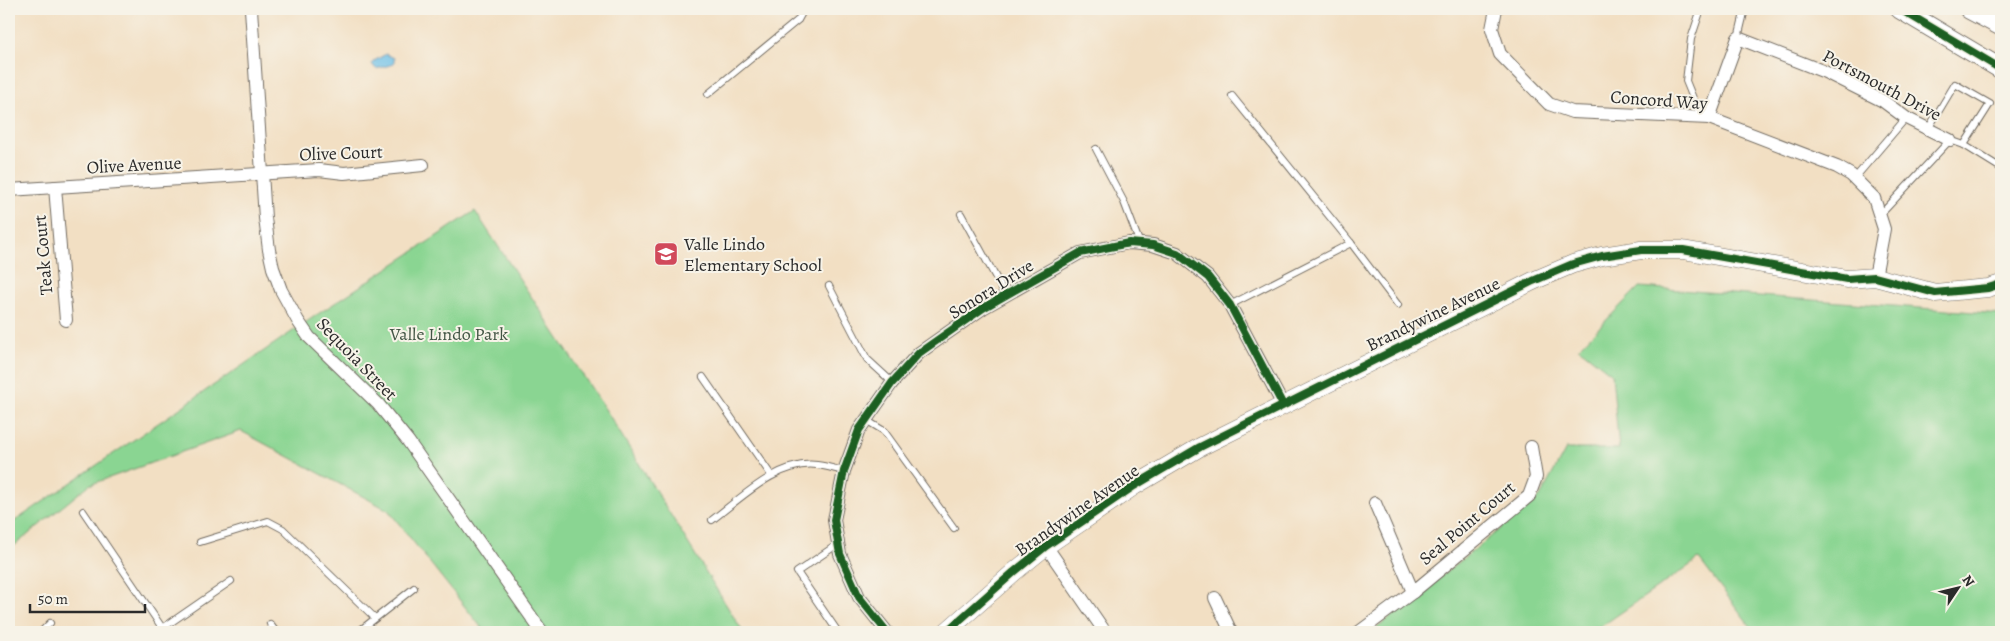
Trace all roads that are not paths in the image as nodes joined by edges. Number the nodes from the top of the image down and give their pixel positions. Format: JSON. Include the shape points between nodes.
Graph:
{"nodes":[{"id":1,"x":251,"y":9,"type":"edge"},
{"id":2,"x":804,"y":9,"type":"edge"},
{"id":3,"x":1496,"y":9,"type":"edge"},
{"id":4,"x":1701,"y":9,"type":"edge"},
{"id":5,"x":1745,"y":9,"type":"edge"},
{"id":6,"x":1900,"y":9,"type":"edge"},
{"id":7,"x":1970,"y":9,"type":"edge"},
{"id":8,"x":2001,"y":26,"type":"edge"},
{"id":9,"x":1738,"y":38,"type":"junction"},
{"id":10,"x":2001,"y":70,"type":"edge"},
{"id":11,"x":708,"y":94,"type":"dead end"},
{"id":12,"x":1232,"y":96,"type":"dead end"},
{"id":13,"x":1705,"y":118,"type":"junction"},
{"id":14,"x":1906,"y":118,"type":"junction"},
{"id":15,"x":1928,"y":129,"type":"junction"},
{"id":16,"x":1950,"y":140,"type":"junction"},
{"id":17,"x":1964,"y":145,"type":"junction"},
{"id":18,"x":1096,"y":149,"type":"dead end"},
{"id":19,"x":423,"y":165,"type":"dead end"},
{"id":20,"x":2001,"y":168,"type":"edge"},
{"id":21,"x":261,"y":175,"type":"junction"},
{"id":22,"x":1854,"y":179,"type":"junction"},
{"id":23,"x":55,"y":187,"type":"junction"},
{"id":24,"x":9,"y":190,"type":"edge"},
{"id":25,"x":961,"y":214,"type":"dead end"},
{"id":26,"x":1880,"y":216,"type":"junction"},
{"id":27,"x":1351,"y":243,"type":"junction"},
{"id":28,"x":1140,"y":244,"type":"junction"},
{"id":29,"x":1875,"y":277,"type":"junction"},
{"id":30,"x":2001,"y":284,"type":"edge"},
{"id":31,"x":829,"y":286,"type":"dead end"},
{"id":32,"x":1006,"y":296,"type":"junction"},
{"id":33,"x":1230,"y":305,"type":"junction"},
{"id":34,"x":1398,"y":305,"type":"dead end"},
{"id":35,"x":66,"y":320,"type":"dead end"},
{"id":36,"x":703,"y":377,"type":"dead end"},
{"id":37,"x":892,"y":382,"type":"junction"},
{"id":38,"x":1283,"y":405,"type":"junction"},
{"id":39,"x":866,"y":420,"type":"junction"},
{"id":40,"x":1531,"y":447,"type":"dead end"},
{"id":41,"x":844,"y":471,"type":"junction"},
{"id":42,"x":771,"y":476,"type":"junction"},
{"id":43,"x":1375,"y":503,"type":"dead end"},
{"id":44,"x":83,"y":511,"type":"dead end"},
{"id":45,"x":712,"y":520,"type":"dead end"},
{"id":46,"x":954,"y":528,"type":"dead end"},
{"id":47,"x":200,"y":542,"type":"dead end"},
{"id":48,"x":838,"y":544,"type":"junction"},
{"id":49,"x":1046,"y":546,"type":"junction"},
{"id":50,"x":231,"y":581,"type":"dead end"},
{"id":51,"x":414,"y":588,"type":"dead end"},
{"id":52,"x":1413,"y":592,"type":"junction"},
{"id":53,"x":1216,"y":598,"type":"dead end"},
{"id":54,"x":375,"y":618,"type":"junction"},
{"id":55,"x":50,"y":623,"type":"dead end"},
{"id":56,"x":270,"y":624,"type":"dead end"},
{"id":57,"x":162,"y":631,"type":"edge"},
{"id":58,"x":41,"y":632,"type":"edge"},
{"id":59,"x":276,"y":632,"type":"edge"},
{"id":60,"x":358,"y":632,"type":"edge"},
{"id":61,"x":542,"y":632,"type":"edge"},
{"id":62,"x":838,"y":632,"type":"edge"},
{"id":63,"x":887,"y":632,"type":"edge"},
{"id":64,"x":946,"y":632,"type":"edge"},
{"id":65,"x":1105,"y":632,"type":"edge"},
{"id":66,"x":1231,"y":632,"type":"edge"},
{"id":67,"x":1359,"y":632,"type":"edge"}],
"edges":[{"from":1,"to":21,"type":"street","name":"Sequoia Street"},
{"from":2,"to":11,"type":"lane","via":[[798,20]]},
{"from":3,"to":13,"type":"street","name":"Concord Way","via":[[1492,29],[1500,54],[1549,104],[1572,112]]},
{"from":4,"to":13,"type":"lane","via":[[1691,39],[1686,81]]},
{"from":5,"to":9,"type":"lane"},
{"from":6,"to":10,"type":"main road"},
{"from":7,"to":8,"type":"main road"},
{"from":9,"to":13,"type":"street"},
{"from":9,"to":14,"type":"street","name":"Portsmouth Drive","via":[[1825,72],[1883,101]]},
{"from":12,"to":27,"type":"lane"},
{"from":13,"to":22,"type":"street","name":"Concord Way","via":[[1837,167]]},
{"from":14,"to":15,"type":"street","name":"Portsmouth Drive"},
{"from":14,"to":22,"type":"lane"},
{"from":15,"to":16,"type":"street","name":"Portsmouth Drive"},
{"from":15,"to":17,"type":"lane","via":[[1955,84],[1990,104]]},
{"from":16,"to":17,"type":"lane"},
{"from":16,"to":26,"type":"lane"},
{"from":17,"to":20,"type":"lane"},
{"from":18,"to":28,"type":"lane","via":[[1124,202]]},
{"from":19,"to":21,"type":"street","name":"Olive Court","via":[[344,173],[319,170]]},
{"from":21,"to":23,"type":"street","name":"Olive Avenue"},
{"from":21,"to":61,"type":"street","name":"Sequoia Street","via":[[269,250],[281,290],[298,321],[309,337],[378,404],[408,441]]},
{"from":22,"to":26,"type":"street","name":"Concord Way","via":[[1874,198]]},
{"from":23,"to":24,"type":"street","name":"Olive Avenue"},
{"from":23,"to":35,"type":"street","name":"Teak Court"},
{"from":25,"to":32,"type":"lane"},
{"from":26,"to":29,"type":"street","name":"Concord Way","via":[[1884,229]]},
{"from":27,"to":33,"type":"lane"},
{"from":27,"to":34,"type":"lane"},
{"from":28,"to":32,"type":"street","name":"Sonora Drive","via":[[1129,243],[1080,253]]},
{"from":28,"to":33,"type":"street","name":"Sonora Drive","via":[[1177,253],[1208,277]]},
{"from":29,"to":30,"type":"street","name":"Brandywine Avenue","via":[[1934,293]]},
{"from":29,"to":38,"type":"street","name":"Brandywine Avenue","via":[[1847,279],[1683,250],[1642,250],[1602,256],[1572,264],[1533,281]]},
{"from":31,"to":37,"type":"lane","via":[[868,359]]},
{"from":32,"to":37,"type":"street","name":"Sonora Drive","via":[[983,308],[919,353]]},
{"from":33,"to":38,"type":"street","name":"Sonora Drive"},
{"from":36,"to":42,"type":"lane"},
{"from":37,"to":39,"type":"street","name":"Sonora Drive"},
{"from":38,"to":49,"type":"street","name":"Brandywine Avenue","via":[[1200,447],[1134,486]]},
{"from":39,"to":41,"type":"street","name":"Sonora Drive"},
{"from":39,"to":46,"type":"lane","via":[[884,432]]},
{"from":40,"to":52,"type":"street","name":"Seal Point Court","via":[[1536,477],[1529,496]]},
{"from":41,"to":42,"type":"lane","via":[[815,464],[794,467]]},
{"from":41,"to":48,"type":"street","name":"Sonora Drive","via":[[834,520]]},
{"from":42,"to":45,"type":"lane"},
{"from":43,"to":52,"type":"street"},
{"from":44,"to":57,"type":"lane"},
{"from":47,"to":54,"type":"lane","via":[[268,521],[283,529]]},
{"from":48,"to":62,"type":"lane","via":[[796,572]]},
{"from":48,"to":63,"type":"street","name":"Sonora Drive","via":[[859,597]]},
{"from":49,"to":64,"type":"street","name":"Brandywine Avenue"},
{"from":49,"to":65,"type":"street"},
{"from":50,"to":57,"type":"lane"},
{"from":51,"to":54,"type":"lane"},
{"from":52,"to":67,"type":"street","name":"Seal Point Court"},
{"from":53,"to":66,"type":"street"},
{"from":54,"to":60,"type":"lane"},
{"from":55,"to":58,"type":"lane"},
{"from":56,"to":59,"type":"lane"}]}
